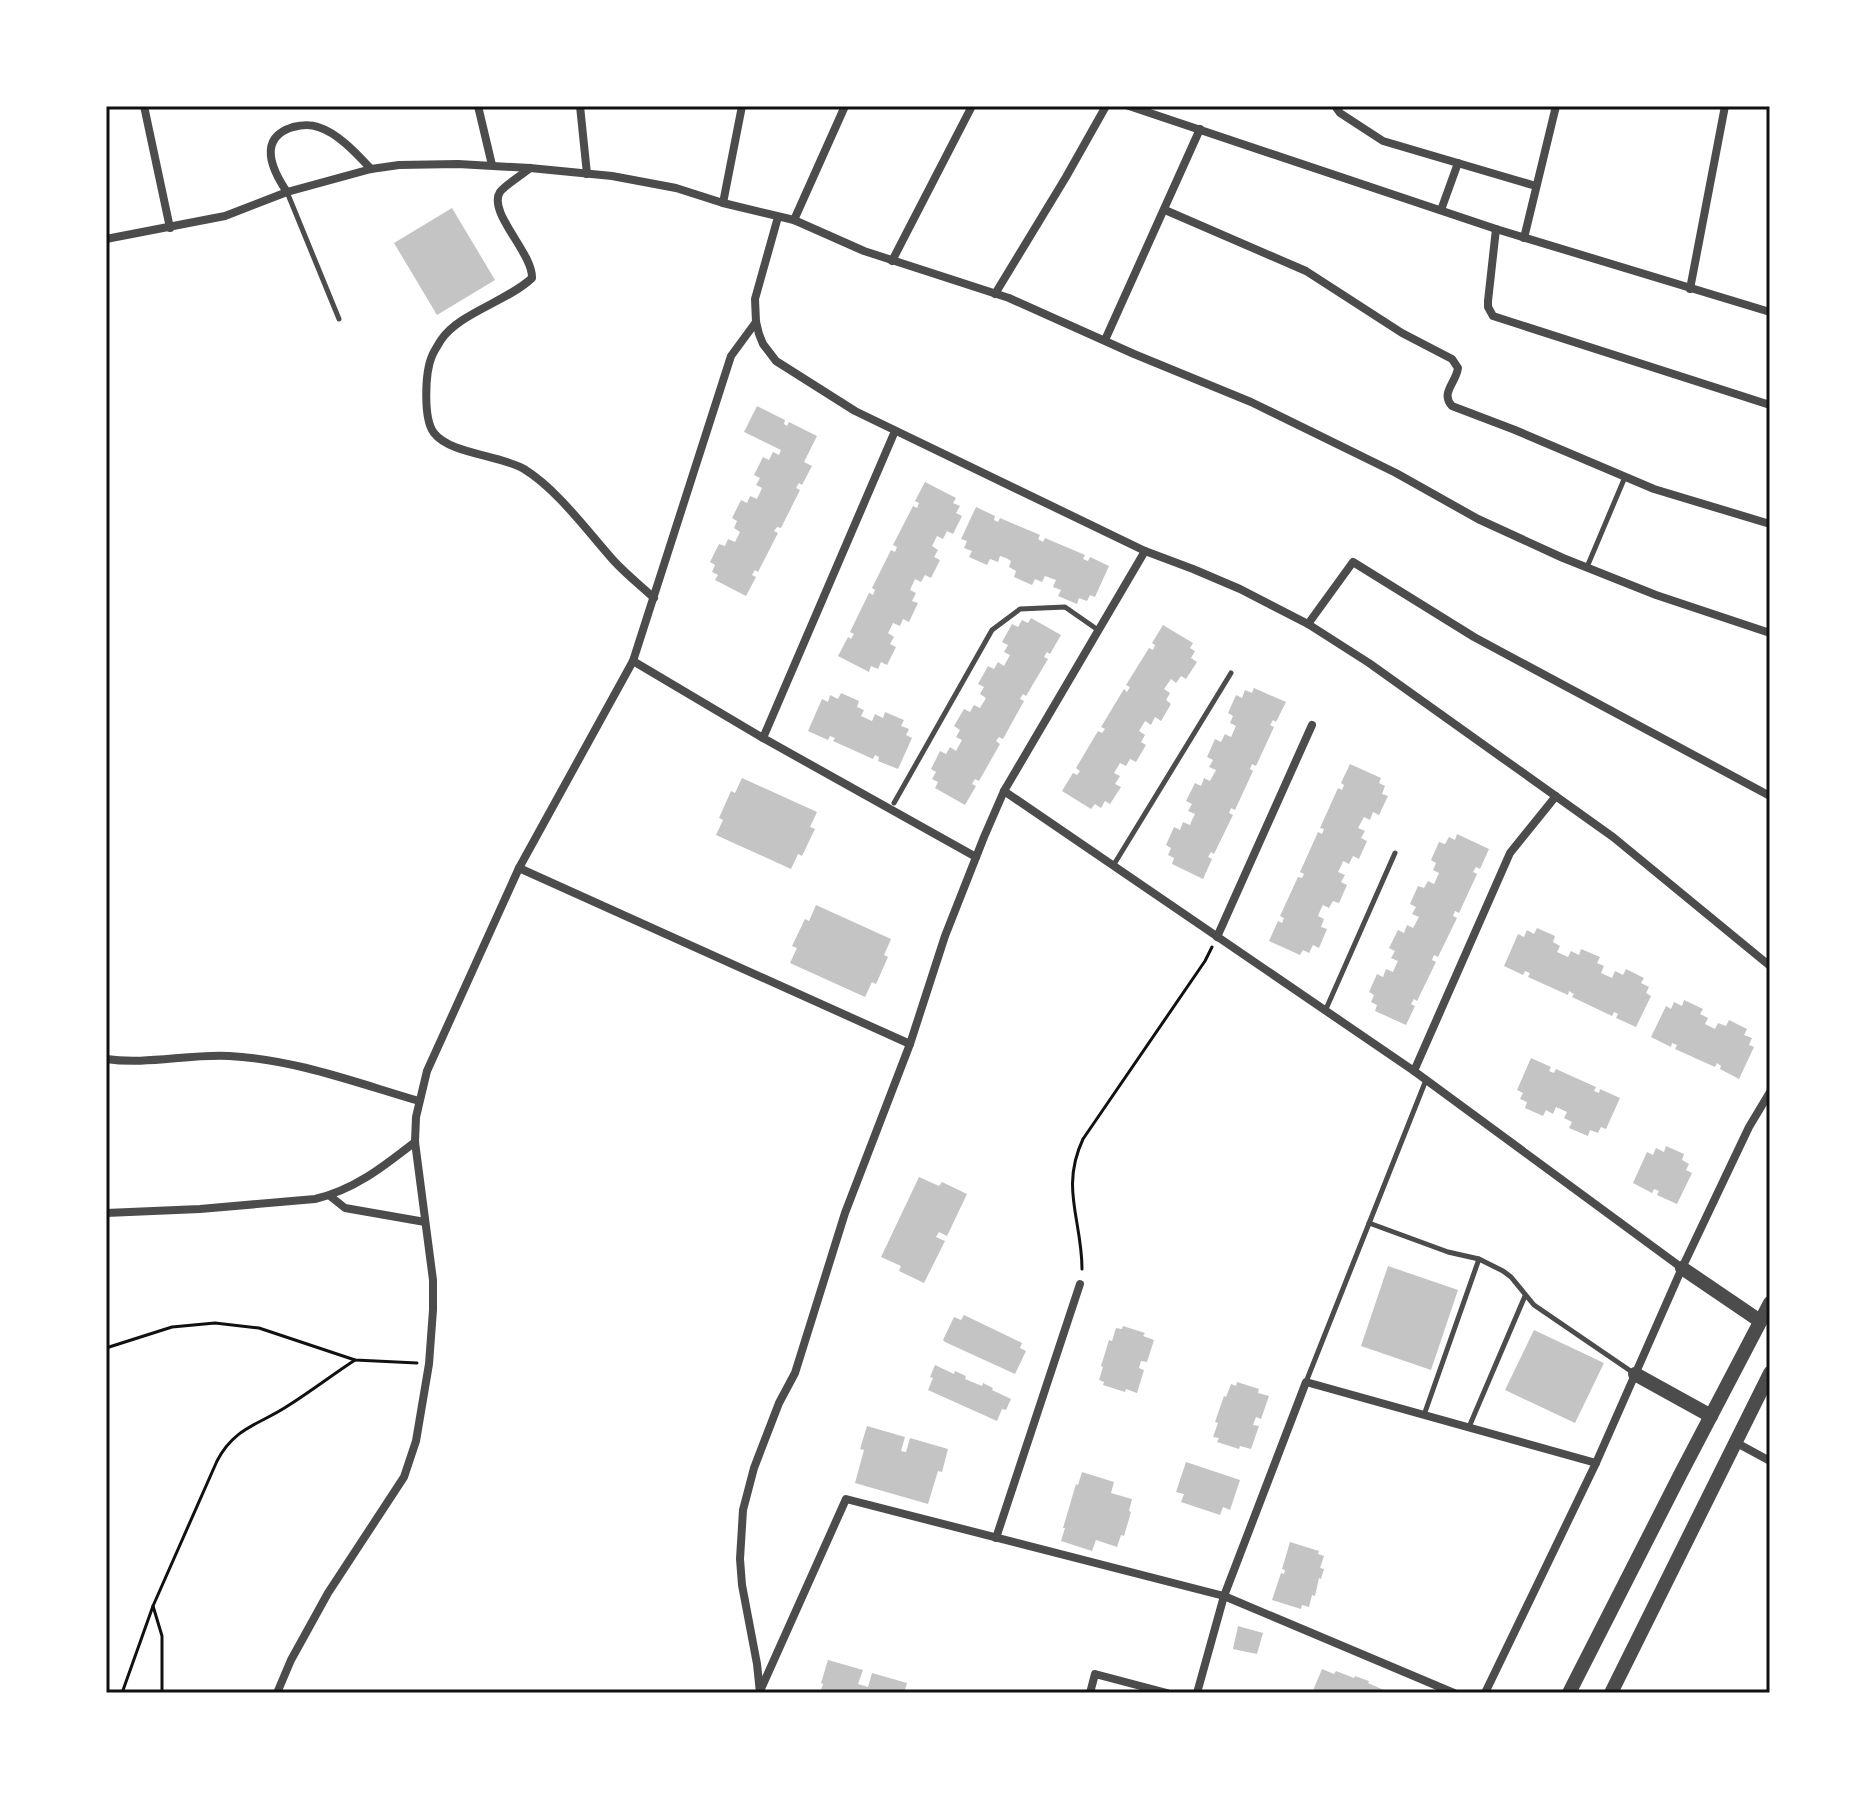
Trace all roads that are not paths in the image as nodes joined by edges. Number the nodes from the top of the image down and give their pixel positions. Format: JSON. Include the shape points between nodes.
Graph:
{"nodes":[{"id":1,"x":144,"y":106,"type":"edge"},
{"id":2,"x":478,"y":106,"type":"edge"},
{"id":3,"x":580,"y":106,"type":"edge"},
{"id":4,"x":742,"y":106,"type":"edge"},
{"id":5,"x":845,"y":106,"type":"edge"},
{"id":6,"x":972,"y":106,"type":"edge"},
{"id":7,"x":1106,"y":106,"type":"edge"},
{"id":8,"x":1129,"y":106,"type":"edge"},
{"id":9,"x":1335,"y":106,"type":"edge"},
{"id":10,"x":1556,"y":106,"type":"edge"},
{"id":11,"x":1725,"y":106,"type":"edge"},
{"id":12,"x":1200,"y":129,"type":"junction"},
{"id":13,"x":1458,"y":163,"type":"junction"},
{"id":14,"x":492,"y":165,"type":"junction"},
{"id":15,"x":530,"y":168,"type":"junction"},
{"id":16,"x":371,"y":169,"type":"junction"},
{"id":17,"x":587,"y":174,"type":"junction"},
{"id":18,"x":1536,"y":186,"type":"junction"},
{"id":19,"x":287,"y":192,"type":"junction"},
{"id":20,"x":723,"y":203,"type":"junction"},
{"id":21,"x":1165,"y":210,"type":"junction"},
{"id":22,"x":1441,"y":210,"type":"junction"},
{"id":23,"x":778,"y":217,"type":"junction"},
{"id":24,"x":794,"y":220,"type":"junction"},
{"id":25,"x":170,"y":228,"type":"junction"},
{"id":26,"x":1496,"y":229,"type":"junction"},
{"id":27,"x":1524,"y":238,"type":"junction"},
{"id":28,"x":106,"y":239,"type":"edge"},
{"id":29,"x":892,"y":261,"type":"junction"},
{"id":30,"x":1690,"y":289,"type":"junction"},
{"id":31,"x":995,"y":294,"type":"junction"},
{"id":32,"x":1770,"y":312,"type":"edge"},
{"id":33,"x":339,"y":319,"type":"dead end"},
{"id":34,"x":756,"y":322,"type":"junction"},
{"id":35,"x":1105,"y":340,"type":"junction"},
{"id":36,"x":1770,"y":405,"type":"edge"},
{"id":37,"x":895,"y":431,"type":"junction"},
{"id":38,"x":1625,"y":477,"type":"junction"},
{"id":39,"x":1770,"y":524,"type":"edge"},
{"id":40,"x":1145,"y":551,"type":"junction"},
{"id":41,"x":1587,"y":568,"type":"junction"},
{"id":42,"x":654,"y":598,"type":"junction"},
{"id":43,"x":1308,"y":624,"type":"junction"},
{"id":44,"x":1099,"y":630,"type":"junction"},
{"id":45,"x":1770,"y":633,"type":"edge"},
{"id":46,"x":633,"y":661,"type":"junction"},
{"id":47,"x":1231,"y":673,"type":"dead end"},
{"id":48,"x":1312,"y":725,"type":"dead end"},
{"id":49,"x":763,"y":738,"type":"junction"},
{"id":50,"x":1004,"y":791,"type":"junction"},
{"id":51,"x":1556,"y":796,"type":"junction"},
{"id":52,"x":1770,"y":796,"type":"edge"},
{"id":53,"x":894,"y":803,"type":"dead end"},
{"id":54,"x":1395,"y":853,"type":"dead end"},
{"id":55,"x":976,"y":857,"type":"junction"},
{"id":56,"x":1113,"y":866,"type":"junction"},
{"id":57,"x":519,"y":868,"type":"junction"},
{"id":58,"x":1217,"y":937,"type":"junction"},
{"id":59,"x":1770,"y":966,"type":"edge"},
{"id":60,"x":1325,"y":1011,"type":"junction"},
{"id":61,"x":910,"y":1044,"type":"junction"},
{"id":62,"x":106,"y":1059,"type":"edge"},
{"id":63,"x":1414,"y":1071,"type":"junction"},
{"id":64,"x":1426,"y":1080,"type":"junction"},
{"id":65,"x":1770,"y":1092,"type":"edge"},
{"id":66,"x":419,"y":1101,"type":"junction"},
{"id":67,"x":415,"y":1142,"type":"junction"},
{"id":68,"x":330,"y":1196,"type":"junction"},
{"id":69,"x":106,"y":1213,"type":"edge"},
{"id":70,"x":425,"y":1222,"type":"junction"},
{"id":71,"x":1369,"y":1223,"type":"junction"},
{"id":72,"x":1479,"y":1259,"type":"junction"},
{"id":73,"x":1682,"y":1268,"type":"junction"},
{"id":74,"x":1080,"y":1284,"type":"road end"},
{"id":75,"x":1525,"y":1296,"type":"junction"},
{"id":76,"x":1770,"y":1303,"type":"edge"},
{"id":77,"x":1760,"y":1321,"type":"junction"},
{"id":78,"x":1770,"y":1373,"type":"edge"},
{"id":79,"x":1635,"y":1374,"type":"junction"},
{"id":80,"x":1306,"y":1382,"type":"junction"},
{"id":81,"x":1424,"y":1415,"type":"junction"},
{"id":82,"x":1711,"y":1416,"type":"junction"},
{"id":83,"x":1469,"y":1427,"type":"junction"},
{"id":84,"x":1735,"y":1442,"type":"junction"},
{"id":85,"x":1770,"y":1461,"type":"edge"},
{"id":86,"x":1596,"y":1463,"type":"junction"},
{"id":87,"x":996,"y":1538,"type":"junction"},
{"id":88,"x":1224,"y":1596,"type":"junction"},
{"id":89,"x":760,"y":1692,"type":"edge"},
{"id":90,"x":277,"y":1693,"type":"edge"},
{"id":91,"x":1090,"y":1693,"type":"edge"},
{"id":92,"x":1167,"y":1693,"type":"edge"},
{"id":93,"x":1197,"y":1693,"type":"edge"},
{"id":94,"x":1454,"y":1693,"type":"edge"},
{"id":95,"x":1485,"y":1693,"type":"edge"},
{"id":96,"x":1569,"y":1693,"type":"edge"},
{"id":97,"x":1611,"y":1693,"type":"edge"}],
"edges":[{"from":1,"to":25,"type":"street"},
{"from":2,"to":14,"type":"street"},
{"from":3,"to":17,"type":"street"},
{"from":4,"to":20,"type":"street"},
{"from":5,"to":24,"type":"street"},
{"from":6,"to":29,"type":"street"},
{"from":7,"to":31,"type":"street"},
{"from":8,"to":12,"type":"street"},
{"from":9,"to":13,"type":"street","via":[[1383,141]]},
{"from":10,"to":18,"type":"street"},
{"from":11,"to":30,"type":"street"},
{"from":12,"to":21,"type":"street"},
{"from":12,"to":22,"type":"street"},
{"from":13,"to":18,"type":"street"},
{"from":13,"to":22,"type":"street"},
{"from":14,"to":15,"type":"street"},
{"from":14,"to":16,"type":"street"},
{"from":15,"to":17,"type":"street"},
{"from":15,"to":42,"type":"street","via":[[498,199],[502,219],[530,263],[532,278],[443,336],[431,358],[429,425],[442,441],[522,468],[542,482]]},
{"from":16,"to":19,"type":"street"},
{"from":16,"to":19,"type":"street","via":[[322,128],[300,125],[278,135],[270,150]]},
{"from":17,"to":20,"type":"street","via":[[676,188]]},
{"from":18,"to":27,"type":"street"},
{"from":19,"to":25,"type":"street","via":[[225,216]]},
{"from":19,"to":33,"type":"lane"},
{"from":20,"to":23,"type":"street"},
{"from":21,"to":35,"type":"street"},
{"from":21,"to":38,"type":"street","via":[[1306,271],[1452,359],[1458,368],[1446,395],[1452,406]]},
{"from":22,"to":26,"type":"street"},
{"from":23,"to":24,"type":"street"},
{"from":23,"to":34,"type":"street","via":[[755,299]]},
{"from":24,"to":29,"type":"street"},
{"from":25,"to":28,"type":"street"},
{"from":26,"to":27,"type":"street"},
{"from":26,"to":36,"type":"street","via":[[1488,307],[1493,316]]},
{"from":27,"to":30,"type":"street"},
{"from":29,"to":31,"type":"street"},
{"from":30,"to":32,"type":"street"},
{"from":31,"to":35,"type":"street"},
{"from":34,"to":37,"type":"street","via":[[776,361]]},
{"from":34,"to":42,"type":"street","via":[[731,356]]},
{"from":35,"to":41,"type":"street","via":[[1251,402],[1478,519]]},
{"from":37,"to":40,"type":"street"},
{"from":37,"to":49,"type":"street"},
{"from":38,"to":39,"type":"street"},
{"from":38,"to":41,"type":"lane"},
{"from":40,"to":43,"type":"street","via":[[1240,589]]},
{"from":40,"to":44,"type":"street"},
{"from":41,"to":45,"type":"street"},
{"from":42,"to":46,"type":"street"},
{"from":43,"to":51,"type":"street"},
{"from":43,"to":52,"type":"street","via":[[1353,562],[1474,637]]},
{"from":44,"to":50,"type":"street"},
{"from":44,"to":53,"type":"lane","via":[[1065,607],[1020,609],[992,630]]},
{"from":46,"to":49,"type":"street"},
{"from":46,"to":57,"type":"street"},
{"from":47,"to":56,"type":"lane"},
{"from":48,"to":58,"type":"street"},
{"from":49,"to":55,"type":"street"},
{"from":50,"to":55,"type":"street"},
{"from":50,"to":56,"type":"street"},
{"from":51,"to":59,"type":"street"},
{"from":51,"to":63,"type":"street","via":[[1510,853]]},
{"from":54,"to":60,"type":"lane"},
{"from":55,"to":61,"type":"street"},
{"from":56,"to":58,"type":"street"},
{"from":57,"to":61,"type":"street"},
{"from":57,"to":66,"type":"street","via":[[427,1071]]},
{"from":58,"to":60,"type":"street"},
{"from":60,"to":63,"type":"street"},
{"from":61,"to":89,"type":"street","via":[[845,1213],[795,1373],[748,1489],[740,1559]]},
{"from":62,"to":66,"type":"street","via":[[247,1058],[293,1065]]},
{"from":63,"to":64,"type":"street"},
{"from":64,"to":71,"type":"lane"},
{"from":64,"to":73,"type":"street"},
{"from":65,"to":73,"type":"street"},
{"from":66,"to":67,"type":"street"},
{"from":67,"to":68,"type":"street","via":[[361,1182]]},
{"from":67,"to":70,"type":"street"},
{"from":68,"to":69,"type":"street"},
{"from":68,"to":70,"type":"street","via":[[345,1208]]},
{"from":70,"to":90,"type":"street","via":[[433,1325],[416,1441],[404,1477],[328,1593]]},
{"from":71,"to":72,"type":"lane"},
{"from":71,"to":80,"type":"lane"},
{"from":72,"to":75,"type":"lane","via":[[1511,1277]]},
{"from":72,"to":81,"type":"lane"},
{"from":73,"to":77,"type":"street"},
{"from":73,"to":79,"type":"street"},
{"from":74,"to":87,"type":"street"},
{"from":75,"to":79,"type":"lane"},
{"from":75,"to":83,"type":"lane"},
{"from":76,"to":77,"type":"street"},
{"from":77,"to":82,"type":"street"},
{"from":78,"to":84,"type":"street"},
{"from":79,"to":82,"type":"street"},
{"from":79,"to":86,"type":"street"},
{"from":80,"to":81,"type":"street"},
{"from":80,"to":88,"type":"street"},
{"from":81,"to":83,"type":"street"},
{"from":82,"to":96,"type":"street"},
{"from":83,"to":86,"type":"street"},
{"from":84,"to":85,"type":"street"},
{"from":84,"to":97,"type":"street"},
{"from":86,"to":95,"type":"street"},
{"from":87,"to":88,"type":"street"},
{"from":87,"to":89,"type":"street","via":[[846,1499]]},
{"from":88,"to":93,"type":"street"},
{"from":88,"to":94,"type":"street"},
{"from":91,"to":92,"type":"street","via":[[1095,1674]]}]}
